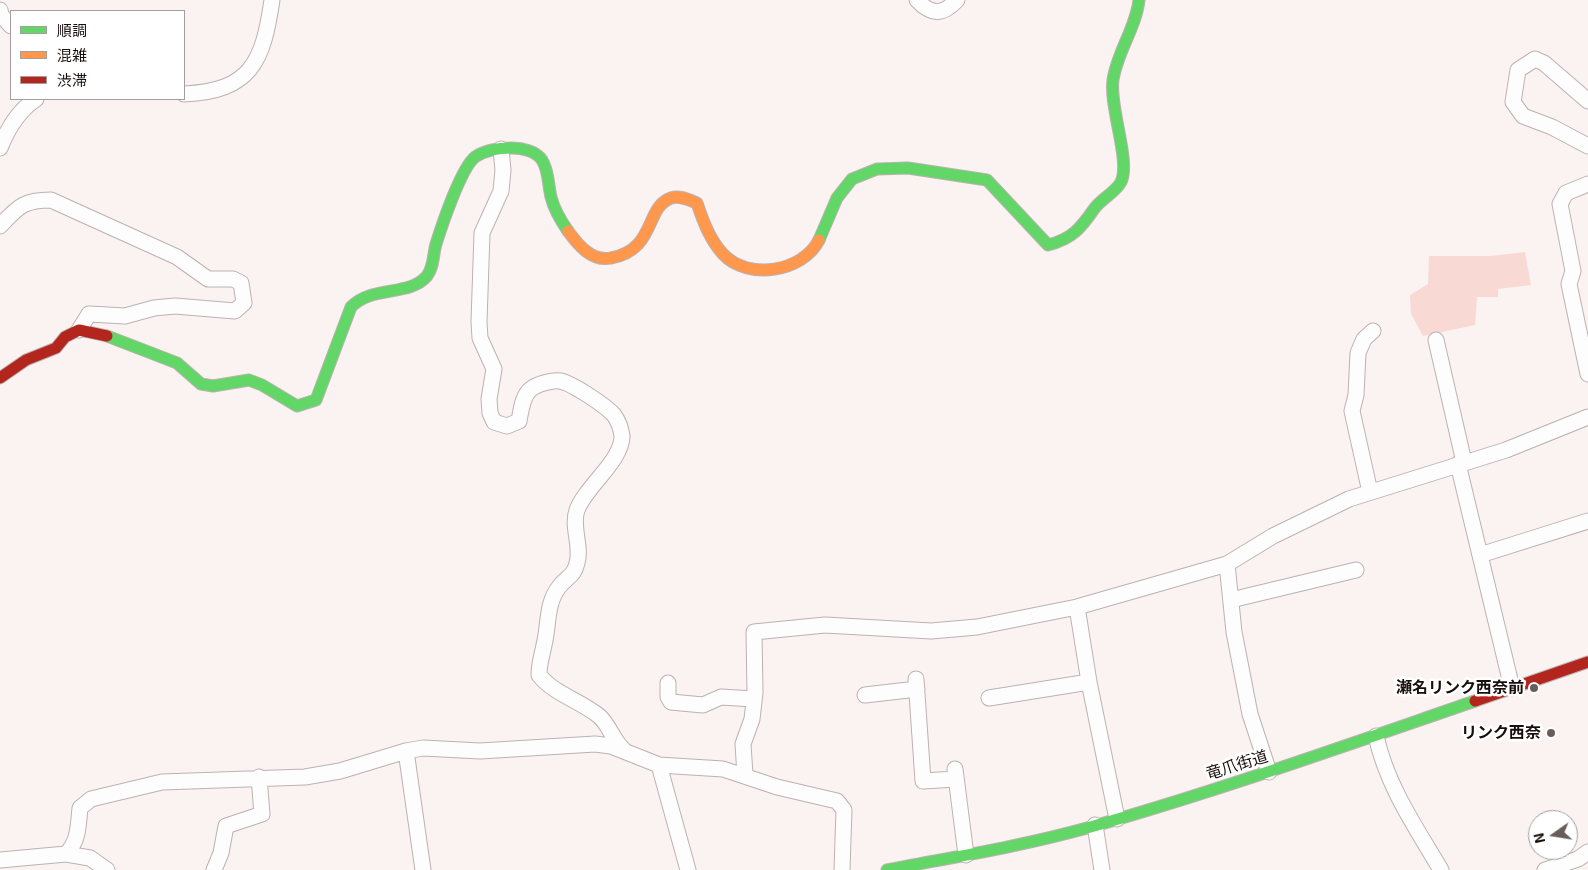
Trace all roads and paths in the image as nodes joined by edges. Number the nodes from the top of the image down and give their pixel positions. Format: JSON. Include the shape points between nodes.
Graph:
{"nodes":[{"id":1,"x":272,"y":0,"type":"edge"},
{"id":2,"x":917,"y":0,"type":"edge"},
{"id":3,"x":957,"y":0,"type":"edge"},
{"id":4,"x":1139,"y":0,"type":"edge"},
{"id":5,"x":0,"y":10,"type":"edge"},
{"id":6,"x":10,"y":25,"type":"edge"},
{"id":7,"x":185,"y":94,"type":"edge"},
{"id":8,"x":34,"y":100,"type":"edge"},
{"id":9,"x":1588,"y":101,"type":"edge"},
{"id":10,"x":1588,"y":146,"type":"edge"},
{"id":11,"x":0,"y":148,"type":"edge"},
{"id":12,"x":500,"y":149,"type":"junction"},
{"id":13,"x":1588,"y":184,"type":"edge"},
{"id":14,"x":0,"y":226,"type":"edge"},
{"id":15,"x":79,"y":330,"type":"junction"},
{"id":16,"x":1373,"y":331,"type":"dead end"},
{"id":17,"x":1436,"y":340,"type":"dead end"},
{"id":18,"x":1588,"y":374,"type":"edge"},
{"id":19,"x":0,"y":378,"type":"edge"},
{"id":20,"x":1588,"y":417,"type":"edge"},
{"id":21,"x":1461,"y":463,"type":"junction"},
{"id":22,"x":1370,"y":492,"type":"junction"},
{"id":23,"x":1588,"y":521,"type":"edge"},
{"id":24,"x":1480,"y":555,"type":"junction"},
{"id":25,"x":1227,"y":564,"type":"junction"},
{"id":26,"x":1356,"y":570,"type":"dead end"},
{"id":27,"x":1231,"y":600,"type":"junction"},
{"id":28,"x":1077,"y":607,"type":"junction"},
{"id":29,"x":1588,"y":662,"type":"edge"},
{"id":30,"x":1089,"y":682,"type":"junction"},
{"id":31,"x":668,"y":683,"type":"dead end"},
{"id":32,"x":1512,"y":688,"type":"junction"},
{"id":33,"x":865,"y":695,"type":"dead end"},
{"id":34,"x":989,"y":698,"type":"dead end"},
{"id":35,"x":754,"y":699,"type":"junction"},
{"id":36,"x":1376,"y":736,"type":"junction"},
{"id":37,"x":406,"y":751,"type":"junction"},
{"id":38,"x":626,"y":753,"type":"junction"},
{"id":39,"x":659,"y":765,"type":"junction"},
{"id":40,"x":1269,"y":772,"type":"junction"},
{"id":41,"x":745,"y":775,"type":"junction"},
{"id":42,"x":259,"y":778,"type":"junction"},
{"id":43,"x":1117,"y":819,"type":"junction"},
{"id":44,"x":1095,"y":825,"type":"junction"},
{"id":45,"x":1588,"y":852,"type":"edge"},
{"id":46,"x":66,"y":854,"type":"junction"},
{"id":47,"x":0,"y":860,"type":"edge"},
{"id":48,"x":964,"y":860,"type":"edge"},
{"id":49,"x":107,"y":870,"type":"edge"},
{"id":50,"x":214,"y":870,"type":"edge"},
{"id":51,"x":423,"y":870,"type":"edge"},
{"id":52,"x":688,"y":870,"type":"edge"},
{"id":53,"x":842,"y":870,"type":"edge"},
{"id":54,"x":886,"y":870,"type":"edge"},
{"id":55,"x":1102,"y":870,"type":"edge"},
{"id":56,"x":1441,"y":870,"type":"edge"},
{"id":57,"x":1545,"y":870,"type":"edge"}],
"edges":[{"from":1,"to":7,"type":"street","via":[[260,52],[244,77],[229,87]]},
{"from":2,"to":3,"type":"street","via":[[926,10],[938,12]]},
{"from":4,"to":12,"type":"street","via":[[1112,88],[1122,180],[1066,242],[1048,245],[987,180],[881,167],[860,174],[837,195],[822,235],[809,255],[797,263],[755,271],[737,264],[724,256],[710,238],[698,203],[686,197],[673,197],[663,203],[642,240],[630,253],[605,260],[588,255],[567,230],[552,201],[546,168],[535,153],[520,147]]},
{"from":5,"to":6,"type":"street"},
{"from":8,"to":11,"type":"street","via":[[24,107]]},
{"from":9,"to":10,"type":"street","via":[[1544,63],[1535,60],[1518,70],[1513,102],[1523,116]]},
{"from":12,"to":15,"type":"street","via":[[487,151],[473,159],[453,200],[426,279],[360,297],[350,307],[316,400],[305,405],[297,406],[249,380],[213,386],[201,384],[177,363],[95,332]]},
{"from":12,"to":38,"type":"street","via":[[501,191],[482,233],[479,322],[480,338],[494,369],[489,399],[494,422],[507,426],[519,421],[523,402],[530,390],[559,381],[572,385],[612,413],[620,424],[622,438],[616,454],[583,497],[576,512],[577,564],[571,578],[559,587],[547,618],[538,674],[548,686],[601,718]]},
{"from":13,"to":18,"type":"street","via":[[1566,193],[1560,204],[1573,271],[1568,284]]},
{"from":14,"to":15,"type":"street","via":[[18,206],[34,200],[51,200],[177,257],[208,279],[233,279],[241,283],[244,293],[244,303],[235,311],[175,306],[126,316],[89,314]]},
{"from":15,"to":19,"type":"street","via":[[56,348],[26,360]]},
{"from":16,"to":22,"type":"street","via":[[1364,339],[1358,353],[1352,411]]},
{"from":17,"to":21,"type":"street"},
{"from":20,"to":21,"type":"street","via":[[1506,450]]},
{"from":21,"to":22,"type":"street"},
{"from":21,"to":24,"type":"street"},
{"from":22,"to":25,"type":"street","via":[[1273,536]]},
{"from":23,"to":24,"type":"street"},
{"from":24,"to":32,"type":"street"},
{"from":25,"to":27,"type":"street"},
{"from":25,"to":28,"type":"street"},
{"from":26,"to":27,"type":"street"},
{"from":27,"to":40,"type":"street","via":[[1250,714]]},
{"from":28,"to":30,"type":"street"},
{"from":28,"to":35,"type":"street","via":[[977,627],[931,631],[825,625],[754,632]]},
{"from":29,"to":32,"type":"street","name":"竜爪街道"},
{"from":30,"to":34,"type":"street"},
{"from":30,"to":43,"type":"street"},
{"from":31,"to":35,"type":"street","via":[[671,702],[703,705],[721,698]]},
{"from":32,"to":36,"type":"street","name":"竜爪街道"},
{"from":33,"to":48,"type":"street","via":[[917,684],[923,781],[956,773]]},
{"from":35,"to":41,"type":"street","via":[[752,719],[743,744]]},
{"from":36,"to":40,"type":"street","name":"竜爪街道"},
{"from":36,"to":56,"type":"street","via":[[1390,783]]},
{"from":37,"to":38,"type":"street","via":[[423,748],[480,751],[586,744],[611,746]]},
{"from":37,"to":42,"type":"street","via":[[340,772]]},
{"from":37,"to":51,"type":"street"},
{"from":38,"to":39,"type":"street"},
{"from":39,"to":41,"type":"street","via":[[724,769]]},
{"from":39,"to":52,"type":"street"},
{"from":40,"to":43,"type":"street","name":"竜爪街道"},
{"from":41,"to":53,"type":"street","via":[[777,787],[837,800],[844,810]]},
{"from":42,"to":46,"type":"street","via":[[162,782],[91,799],[80,808],[78,834],[74,847]]},
{"from":42,"to":50,"type":"street","via":[[262,814],[226,826],[222,853]]},
{"from":43,"to":44,"type":"street","name":"竜爪街道"},
{"from":44,"to":48,"type":"street","name":"竜爪街道"},
{"from":44,"to":55,"type":"street"},
{"from":45,"to":57,"type":"street","via":[[1578,859]]},
{"from":46,"to":47,"type":"street"},
{"from":46,"to":49,"type":"street","via":[[90,858]]},
{"from":48,"to":54,"type":"street","name":"竜爪街道"}]}
